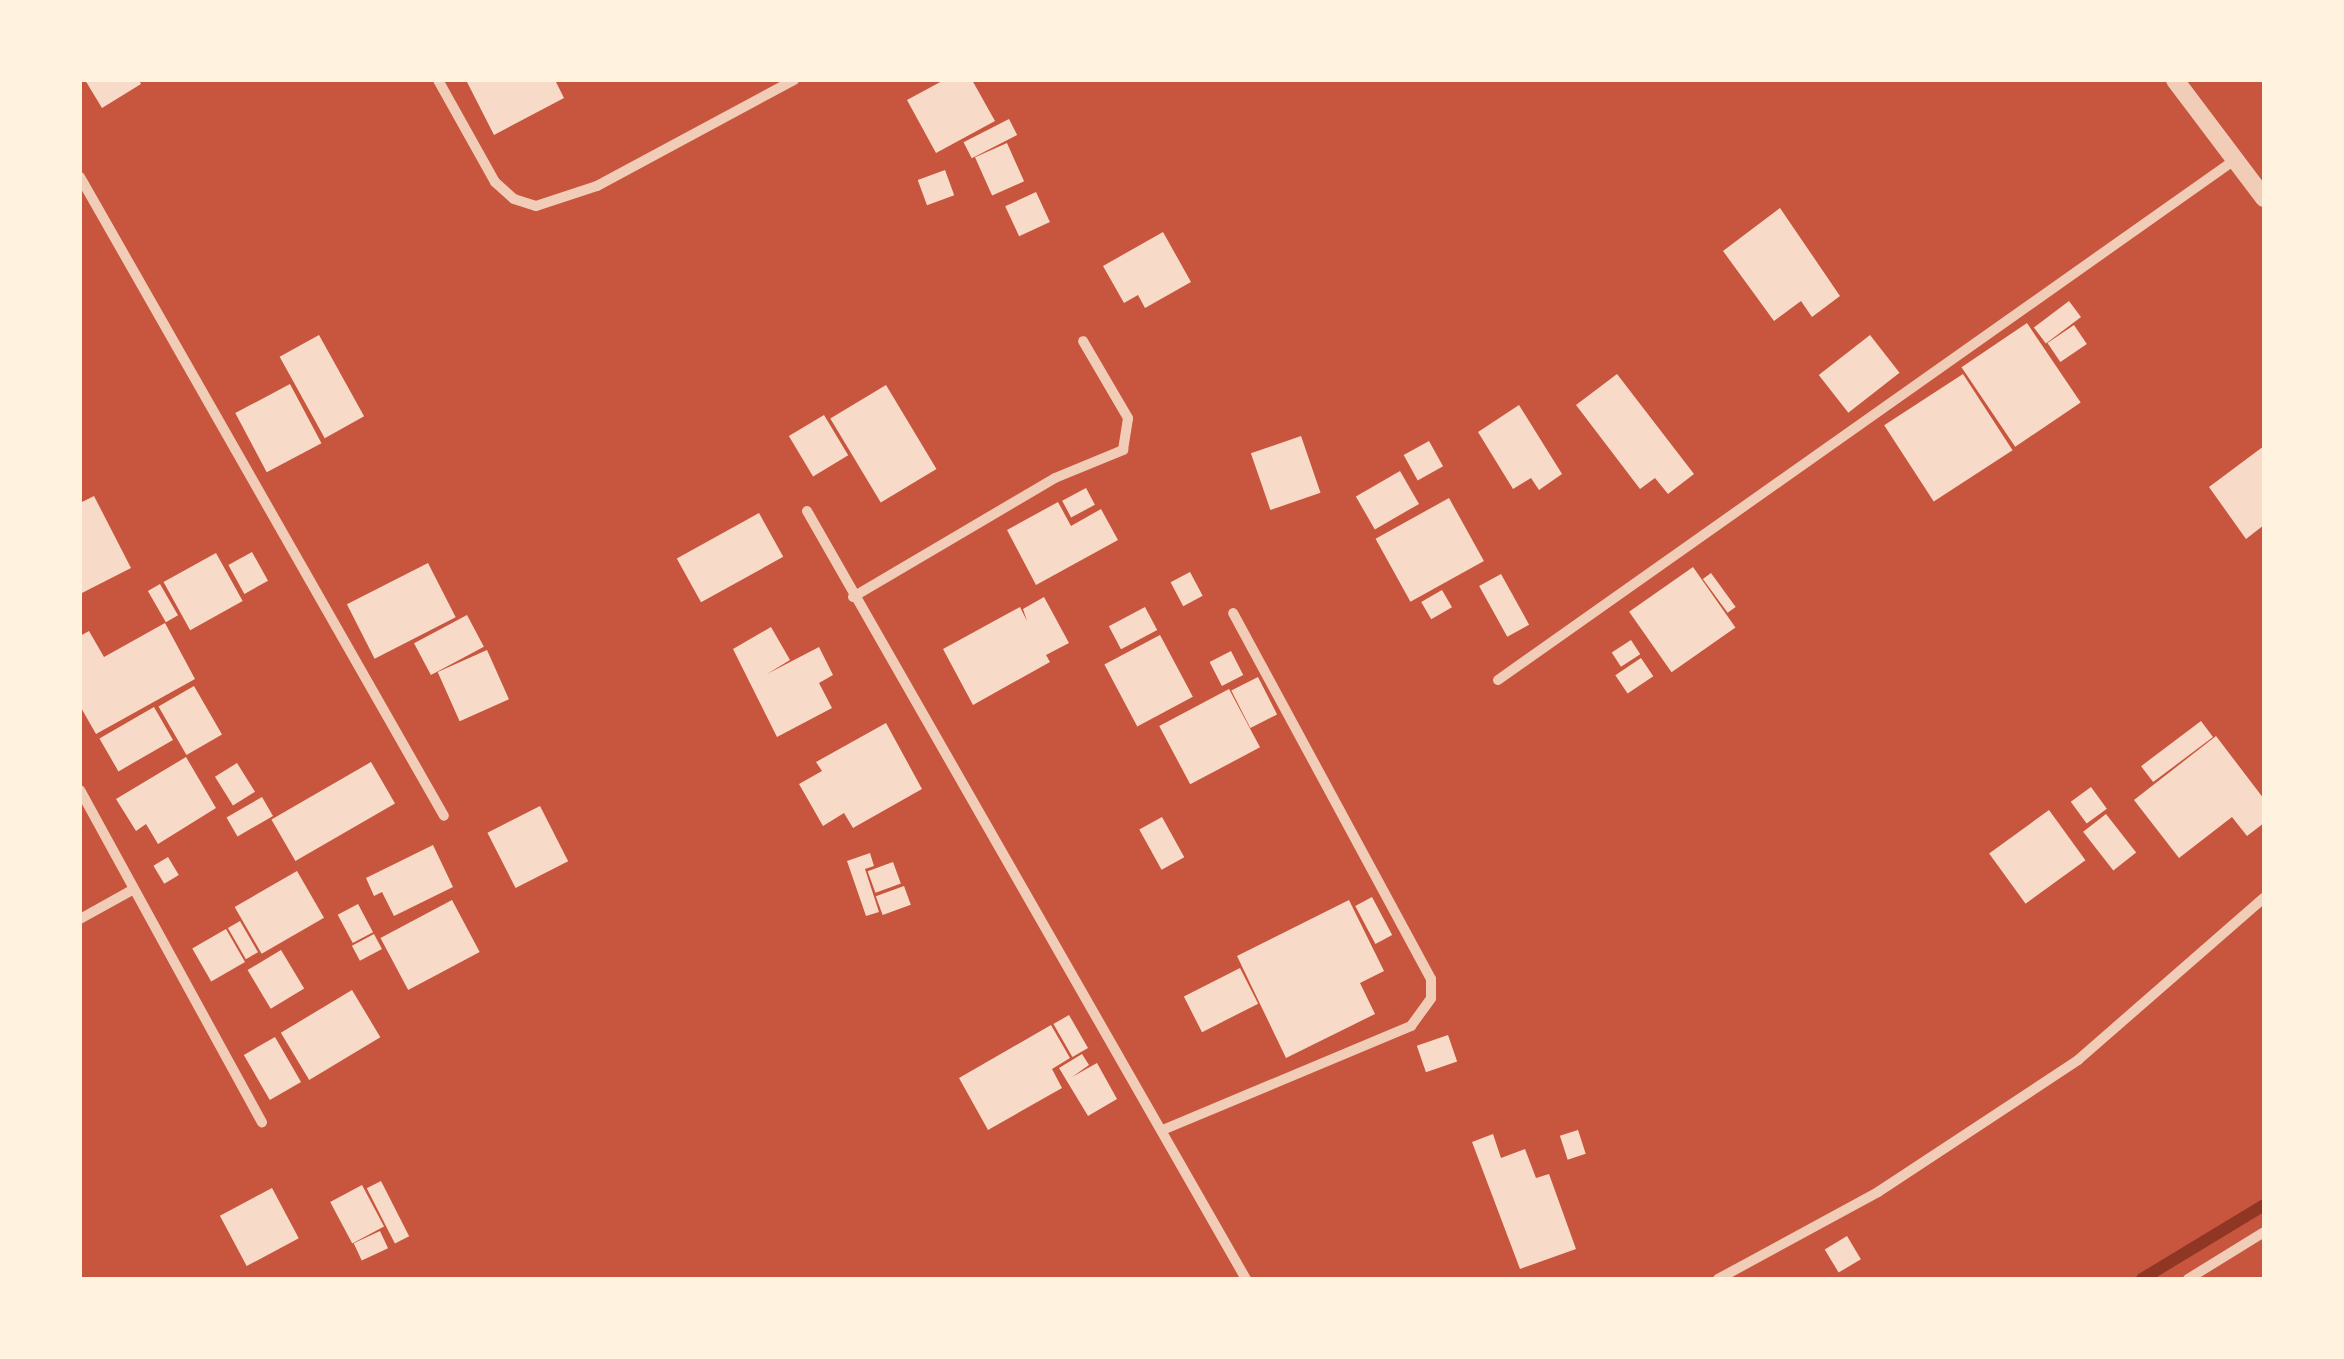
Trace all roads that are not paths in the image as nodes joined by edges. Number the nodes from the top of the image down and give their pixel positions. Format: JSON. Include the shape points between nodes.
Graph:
{"nodes":[{"id":1,"x":438,"y":80,"type":"edge"},
{"id":2,"x":794,"y":80,"type":"edge"},
{"id":3,"x":2174,"y":80,"type":"edge"},
{"id":4,"x":2236,"y":160,"type":"junction"},
{"id":5,"x":80,"y":177,"type":"edge"},
{"id":6,"x":2264,"y":198,"type":"edge"},
{"id":7,"x":1083,"y":341,"type":"dead end"},
{"id":8,"x":806,"y":511,"type":"dead end"},
{"id":9,"x":853,"y":597,"type":"junction"},
{"id":10,"x":1233,"y":613,"type":"dead end"},
{"id":11,"x":1498,"y":680,"type":"dead end"},
{"id":12,"x":80,"y":790,"type":"edge"},
{"id":13,"x":444,"y":816,"type":"dead end"},
{"id":14,"x":132,"y":890,"type":"junction"},
{"id":15,"x":2264,"y":898,"type":"edge"},
{"id":16,"x":80,"y":918,"type":"edge"},
{"id":17,"x":262,"y":1123,"type":"dead end"},
{"id":18,"x":1165,"y":1128,"type":"junction"},
{"id":19,"x":2264,"y":1232,"type":"edge"},
{"id":20,"x":1246,"y":1279,"type":"edge"},
{"id":21,"x":1718,"y":1279,"type":"edge"},
{"id":22,"x":2188,"y":1279,"type":"edge"}],
"edges":[{"from":1,"to":2,"type":"street","via":[[495,182],[514,199],[536,206],[597,186]]},
{"from":3,"to":4,"type":"street"},
{"from":4,"to":6,"type":"street"},
{"from":4,"to":11,"type":"street"},
{"from":5,"to":13,"type":"street"},
{"from":7,"to":9,"type":"street","via":[[1128,418],[1123,450],[1055,478]]},
{"from":8,"to":9,"type":"street"},
{"from":9,"to":18,"type":"street"},
{"from":10,"to":18,"type":"street","via":[[1432,979],[1431,998],[1411,1026]]},
{"from":12,"to":14,"type":"street"},
{"from":14,"to":16,"type":"street"},
{"from":14,"to":17,"type":"street"},
{"from":15,"to":21,"type":"street","via":[[2078,1060],[1878,1192]]},
{"from":18,"to":20,"type":"street"},
{"from":19,"to":22,"type":"street"}]}
